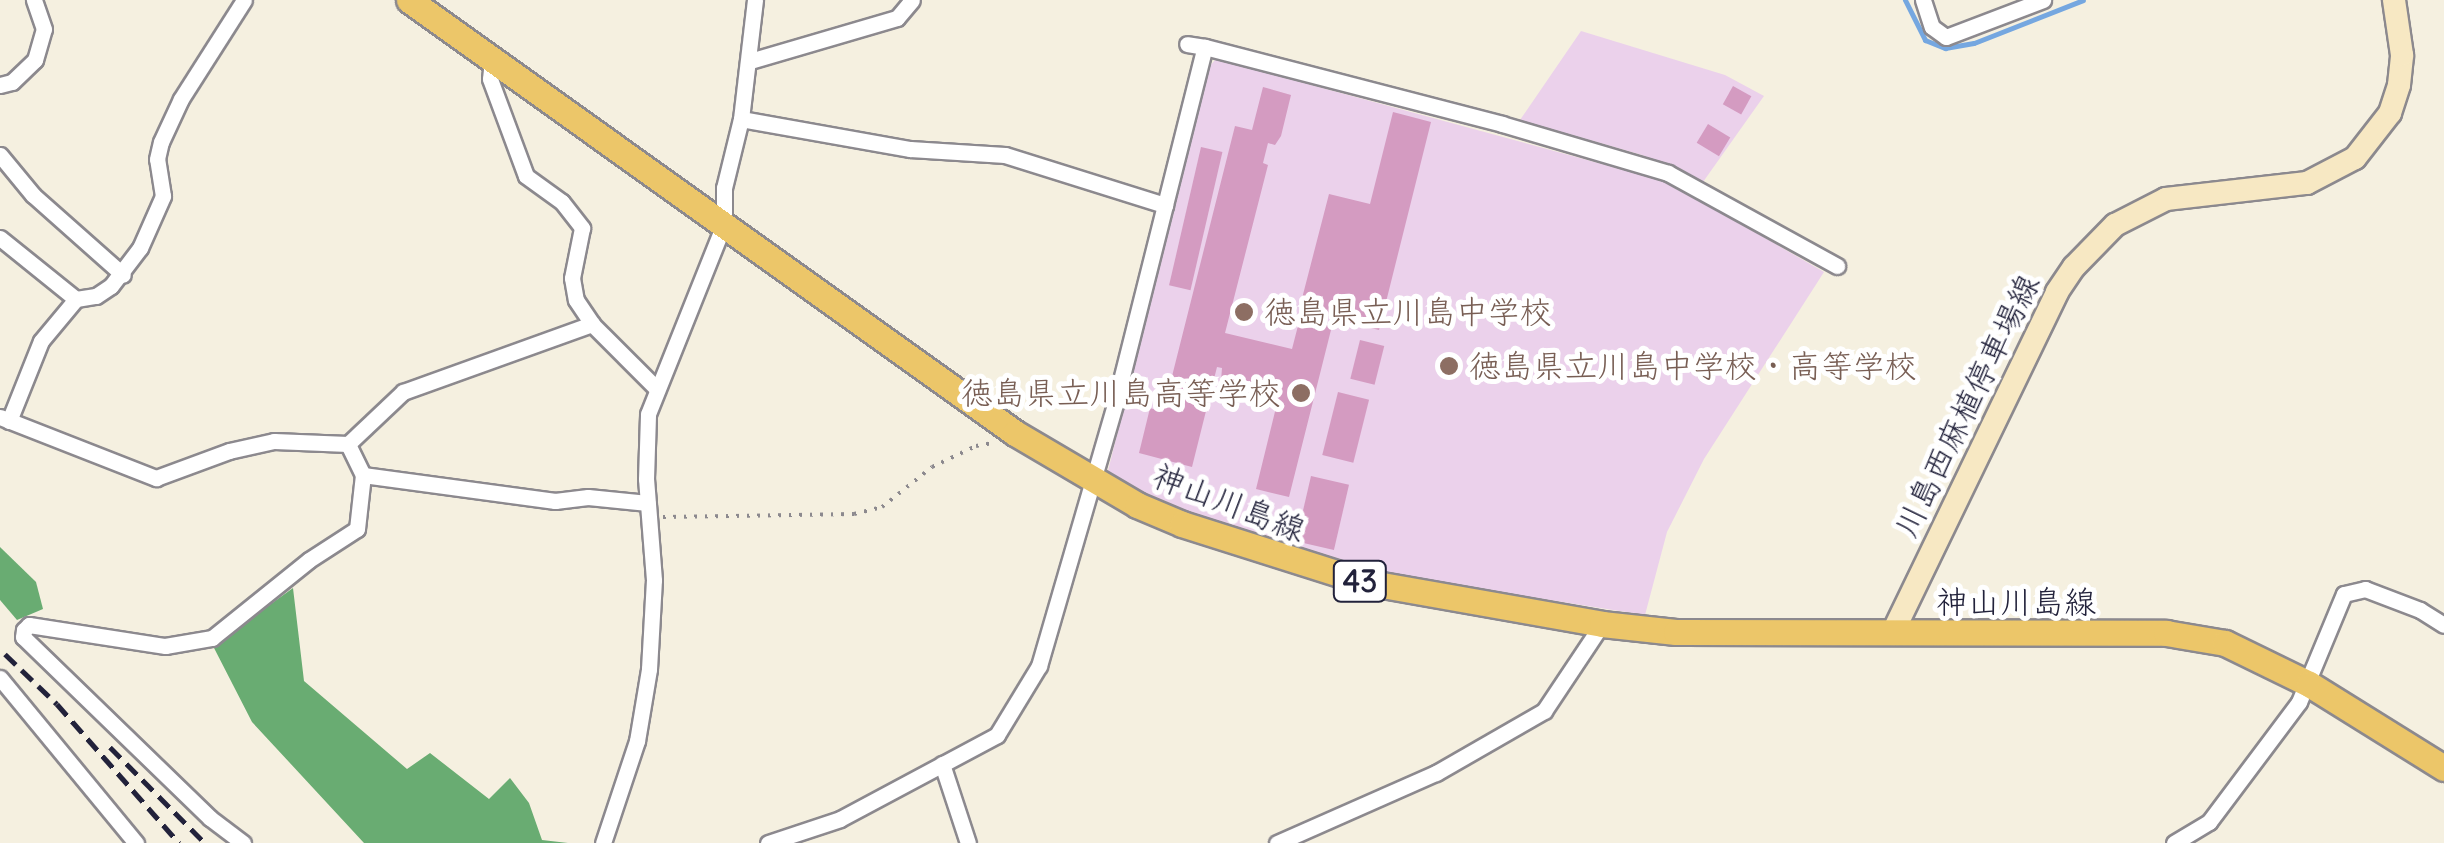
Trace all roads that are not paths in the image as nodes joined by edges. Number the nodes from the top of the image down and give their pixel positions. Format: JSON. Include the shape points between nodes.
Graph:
{"nodes":[{"id":1,"x":34,"y":0,"type":"edge"},
{"id":2,"x":244,"y":0,"type":"edge"},
{"id":3,"x":409,"y":0,"type":"edge"},
{"id":4,"x":755,"y":0,"type":"edge"},
{"id":5,"x":912,"y":0,"type":"edge"},
{"id":6,"x":1923,"y":0,"type":"edge"},
{"id":7,"x":2043,"y":0,"type":"edge"},
{"id":8,"x":2394,"y":0,"type":"edge"},
{"id":9,"x":1188,"y":44,"type":"dead end"},
{"id":10,"x":1204,"y":48,"type":"junction"},
{"id":11,"x":492,"y":60,"type":"junction"},
{"id":12,"x":750,"y":61,"type":"junction"},
{"id":13,"x":0,"y":85,"type":"edge"},
{"id":14,"x":741,"y":119,"type":"junction"},
{"id":15,"x":0,"y":155,"type":"edge"},
{"id":16,"x":1165,"y":205,"type":"junction"},
{"id":17,"x":724,"y":224,"type":"junction"},
{"id":18,"x":0,"y":238,"type":"edge"},
{"id":19,"x":1837,"y":266,"type":"dead end"},
{"id":20,"x":122,"y":275,"type":"junction"},
{"id":21,"x":76,"y":299,"type":"junction"},
{"id":22,"x":592,"y":324,"type":"junction"},
{"id":23,"x":657,"y":389,"type":"junction"},
{"id":24,"x":5,"y":419,"type":"edge"},
{"id":25,"x":348,"y":444,"type":"junction"},
{"id":26,"x":363,"y":475,"type":"junction"},
{"id":27,"x":1094,"y":480,"type":"junction"},
{"id":28,"x":649,"y":510,"type":"junction"},
{"id":29,"x":1602,"y":624,"type":"junction"},
{"id":30,"x":2444,"y":624,"type":"edge"},
{"id":31,"x":1892,"y":634,"type":"junction"},
{"id":32,"x":0,"y":678,"type":"edge"},
{"id":33,"x":2309,"y":684,"type":"junction"},
{"id":34,"x":942,"y":764,"type":"junction"},
{"id":35,"x":2444,"y":768,"type":"edge"},
{"id":36,"x":136,"y":843,"type":"edge"},
{"id":37,"x":243,"y":843,"type":"edge"},
{"id":38,"x":603,"y":843,"type":"edge"},
{"id":39,"x":768,"y":843,"type":"edge"},
{"id":40,"x":968,"y":843,"type":"edge"},
{"id":41,"x":1278,"y":843,"type":"edge"},
{"id":42,"x":2174,"y":843,"type":"edge"}],
"edges":[{"from":1,"to":13,"type":"street","via":[[44,29],[36,60]]},
{"from":2,"to":20,"type":"street","via":[[160,142],[163,196]]},
{"from":3,"to":11,"type":"main road","name":"神山川島線","number":"43"},
{"from":4,"to":12,"type":"street"},
{"from":5,"to":12,"type":"street","via":[[897,18]]},
{"from":6,"to":7,"type":"street","via":[[1932,26],[1946,37]]},
{"from":8,"to":31,"type":"main road","name":"川島西麻植停車場線","via":[[2399,85],[2390,113],[2355,158],[2293,186],[2166,199],[2115,225],[2074,267]]},
{"from":9,"to":10,"type":"street"},
{"from":10,"to":16,"type":"street"},
{"from":10,"to":19,"type":"street","via":[[1668,173]]},
{"from":11,"to":17,"type":"main road","name":"神山川島線","number":"43"},
{"from":11,"to":22,"type":"street","via":[[490,79],[526,176],[562,202],[582,228],[572,278],[576,300]]},
{"from":12,"to":14,"type":"street"},
{"from":14,"to":16,"type":"street","via":[[910,149],[1005,155]]},
{"from":14,"to":17,"type":"street","via":[[724,188]]},
{"from":15,"to":20,"type":"street","via":[[32,195]]},
{"from":16,"to":27,"type":"street"},
{"from":17,"to":23,"type":"street"},
{"from":17,"to":27,"type":"main road","name":"神山川島線","number":"43","via":[[1015,433]]},
{"from":18,"to":21,"type":"street"},
{"from":20,"to":21,"type":"street","via":[[96,296]]},
{"from":21,"to":24,"type":"street","via":[[41,340]]},
{"from":22,"to":23,"type":"street"},
{"from":22,"to":25,"type":"street","via":[[402,392]]},
{"from":23,"to":28,"type":"street","via":[[645,440]]},
{"from":24,"to":25,"type":"street","via":[[156,478],[274,441]]},
{"from":25,"to":26,"type":"street"},
{"from":26,"to":28,"type":"street","via":[[555,500],[588,497]]},
{"from":26,"to":37,"type":"street","via":[[357,529],[212,638],[165,646],[29,625],[24,630],[22,637]]},
{"from":27,"to":29,"type":"main road","name":"神山川島線","number":"43","via":[[1182,524],[1298,564]]},
{"from":27,"to":34,"type":"street","via":[[1039,666],[997,735]]},
{"from":28,"to":38,"type":"street","via":[[649,669],[636,741]]},
{"from":29,"to":31,"type":"main road","name":"神山川島線","number":"43","via":[[1676,632]]},
{"from":29,"to":41,"type":"street","via":[[1544,711],[1436,773]]},
{"from":30,"to":33,"type":"street","via":[[2365,589],[2344,594]]},
{"from":31,"to":33,"type":"main road","name":"神山川島線","number":"43","via":[[2166,634],[2225,643]]},
{"from":32,"to":36,"type":"street"},
{"from":33,"to":35,"type":"main road","name":"神山川島線","number":"43"},
{"from":33,"to":42,"type":"street","via":[[2209,822]]},
{"from":34,"to":39,"type":"street","via":[[840,819]]},
{"from":34,"to":40,"type":"street"}]}
